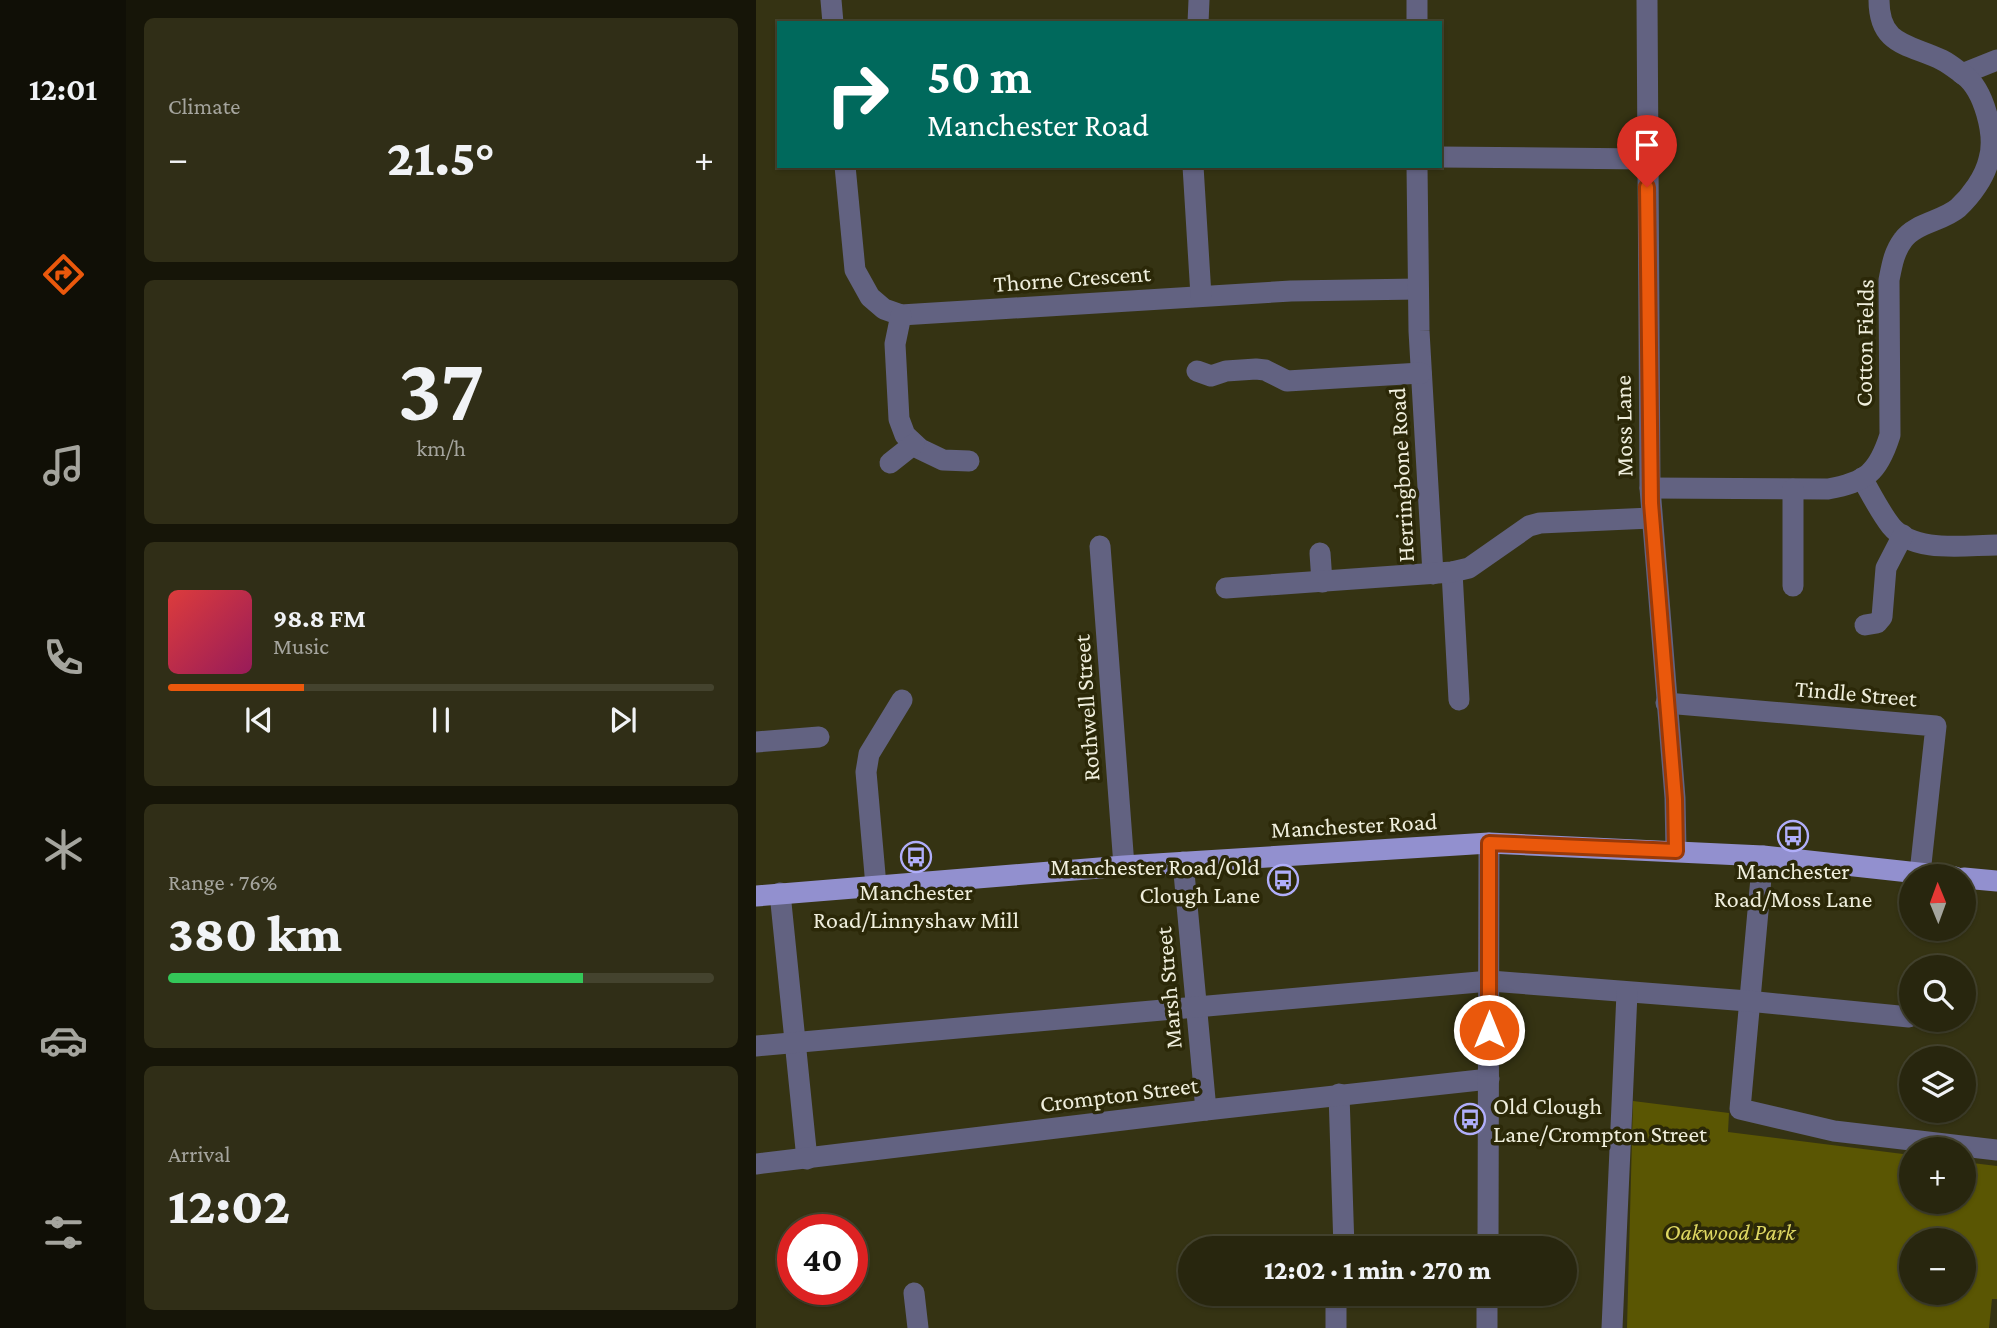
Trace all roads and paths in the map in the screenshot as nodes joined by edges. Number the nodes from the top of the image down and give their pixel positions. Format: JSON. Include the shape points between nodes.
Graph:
{"nodes":[{"id":1,"x":831,"y":0,"type":"edge"},
{"id":2,"x":1199,"y":0,"type":"edge"},
{"id":3,"x":1417,"y":0,"type":"edge"},
{"id":4,"x":1647,"y":0,"type":"edge"},
{"id":5,"x":1879,"y":0,"type":"edge"},
{"id":6,"x":833,"y":21,"type":"edge"},
{"id":7,"x":1198,"y":21,"type":"edge"},
{"id":8,"x":1417,"y":21,"type":"edge"},
{"id":9,"x":1997,"y":60,"type":"edge"},
{"id":10,"x":1962,"y":74,"type":"junction"},
{"id":11,"x":1442,"y":157,"type":"edge"},
{"id":12,"x":1647,"y":159,"type":"junction"},
{"id":13,"x":1993,"y":159,"type":"edge"},
{"id":14,"x":845,"y":168,"type":"edge"},
{"id":15,"x":1193,"y":168,"type":"edge"},
{"id":16,"x":1417,"y":168,"type":"edge"},
{"id":17,"x":1418,"y":289,"type":"junction"},
{"id":18,"x":1201,"y":296,"type":"junction"},
{"id":19,"x":901,"y":315,"type":"junction"},
{"id":20,"x":1197,"y":371,"type":"dead end"},
{"id":21,"x":1421,"y":373,"type":"junction"},
{"id":22,"x":914,"y":444,"type":"junction"},
{"id":23,"x":969,"y":461,"type":"dead end"},
{"id":24,"x":890,"y":463,"type":"dead end"},
{"id":25,"x":1862,"y":478,"type":"junction"},
{"id":26,"x":1650,"y":488,"type":"junction"},
{"id":27,"x":1793,"y":489,"type":"junction"},
{"id":28,"x":1651,"y":518,"type":"junction"},
{"id":29,"x":1903,"y":536,"type":"junction"},
{"id":30,"x":1997,"y":545,"type":"edge"},
{"id":31,"x":1100,"y":546,"type":"dead end"},
{"id":32,"x":1320,"y":554,"type":"dead end"},
{"id":33,"x":1442,"y":573,"type":"junction"},
{"id":34,"x":1322,"y":582,"type":"junction"},
{"id":35,"x":1793,"y":586,"type":"dead end"},
{"id":36,"x":1226,"y":588,"type":"dead end"},
{"id":37,"x":1865,"y":625,"type":"dead end"},
{"id":38,"x":902,"y":700,"type":"dead end"},
{"id":39,"x":1459,"y":700,"type":"dead end"},
{"id":40,"x":1666,"y":703,"type":"junction"},
{"id":41,"x":820,"y":737,"type":"dead end"},
{"id":42,"x":756,"y":743,"type":"edge"},
{"id":43,"x":1489,"y":843,"type":"junction"},
{"id":44,"x":1676,"y":851,"type":"junction"},
{"id":45,"x":1763,"y":856,"type":"junction"},
{"id":46,"x":1183,"y":862,"type":"junction"},
{"id":47,"x":1921,"y":864,"type":"edge"},
{"id":48,"x":1124,"y":866,"type":"junction"},
{"id":49,"x":1899,"y":871,"type":"edge"},
{"id":50,"x":1976,"y":879,"type":"edge"},
{"id":51,"x":1997,"y":881,"type":"edge"},
{"id":52,"x":876,"y":887,"type":"junction"},
{"id":53,"x":780,"y":893,"type":"junction"},
{"id":54,"x":756,"y":896,"type":"edge"},
{"id":55,"x":1490,"y":981,"type":"junction"},
{"id":56,"x":1627,"y":993,"type":"junction"},
{"id":57,"x":1748,"y":1001,"type":"junction"},
{"id":58,"x":1196,"y":1006,"type":"junction"},
{"id":59,"x":1899,"y":1016,"type":"edge"},
{"id":60,"x":795,"y":1043,"type":"junction"},
{"id":61,"x":756,"y":1046,"type":"edge"},
{"id":62,"x":1489,"y":1079,"type":"junction"},
{"id":63,"x":1339,"y":1094,"type":"junction"},
{"id":64,"x":1206,"y":1110,"type":"junction"},
{"id":65,"x":1997,"y":1150,"type":"edge"},
{"id":66,"x":807,"y":1159,"type":"junction"},
{"id":67,"x":756,"y":1164,"type":"edge"},
{"id":68,"x":1344,"y":1236,"type":"edge"},
{"id":69,"x":1488,"y":1236,"type":"edge"},
{"id":70,"x":914,"y":1293,"type":"dead end"},
{"id":71,"x":1335,"y":1306,"type":"edge"},
{"id":72,"x":1487,"y":1306,"type":"edge"},
{"id":73,"x":918,"y":1328,"type":"edge"},
{"id":74,"x":1336,"y":1328,"type":"edge"},
{"id":75,"x":1487,"y":1328,"type":"edge"},
{"id":76,"x":1612,"y":1328,"type":"edge"}],
"edges":[{"from":1,"to":6,"type":"street"},
{"from":2,"to":7,"type":"street"},
{"from":3,"to":8,"type":"street"},
{"from":4,"to":12,"type":"street","name":"Moss Lane"},
{"from":5,"to":10,"type":"street","name":"Cotton Fields","via":[[1887,33]]},
{"from":9,"to":10,"type":"street"},
{"from":10,"to":13,"type":"street","name":"Cotton Fields","via":[[1984,108]]},
{"from":11,"to":12,"type":"street"},
{"from":12,"to":26,"type":"street","name":"Moss Lane"},
{"from":13,"to":25,"type":"street","name":"Cotton Fields","via":[[1957,209],[1904,237],[1893,256],[1889,435],[1883,457]]},
{"from":14,"to":19,"type":"street","via":[[855,270],[870,297]]},
{"from":15,"to":18,"type":"street"},
{"from":16,"to":17,"type":"street","name":"Herringbone Road"},
{"from":17,"to":18,"type":"street","name":"Thorne Crescent"},
{"from":17,"to":21,"type":"street","name":"Herringbone Road"},
{"from":18,"to":19,"type":"street","name":"Thorne Crescent"},
{"from":19,"to":22,"type":"street","via":[[895,344],[899,419]]},
{"from":20,"to":21,"type":"street","name":"Herringbone Road","via":[[1211,376],[1265,370],[1287,381]]},
{"from":21,"to":33,"type":"street","name":"Herringbone Road"},
{"from":22,"to":23,"type":"street","via":[[943,460]]},
{"from":22,"to":24,"type":"street"},
{"from":25,"to":27,"type":"street","via":[[1828,489]]},
{"from":25,"to":29,"type":"street","via":[[1892,528]]},
{"from":26,"to":27,"type":"street"},
{"from":26,"to":28,"type":"street","name":"Moss Lane"},
{"from":27,"to":35,"type":"street"},
{"from":28,"to":33,"type":"street","via":[[1540,523],[1469,568]]},
{"from":28,"to":40,"type":"street","name":"Moss Lane"},
{"from":29,"to":30,"type":"street","via":[[1913,542],[1945,546]]},
{"from":29,"to":37,"type":"street","via":[[1886,568],[1882,617]]},
{"from":31,"to":48,"type":"street","name":"Rothwell Street"},
{"from":32,"to":34,"type":"street"},
{"from":33,"to":34,"type":"street"},
{"from":33,"to":39,"type":"street","name":"Herringbone Road"},
{"from":34,"to":36,"type":"street"},
{"from":38,"to":52,"type":"street","via":[[869,754],[866,772]]},
{"from":40,"to":44,"type":"street","name":"Moss Lane"},
{"from":40,"to":47,"type":"street","name":"Tindle Street","via":[[1936,726]]},
{"from":41,"to":42,"type":"street"},
{"from":43,"to":44,"type":"main road","name":"Manchester Road"},
{"from":43,"to":46,"type":"main road","name":"Manchester Road"},
{"from":43,"to":55,"type":"street"},
{"from":44,"to":45,"type":"main road","name":"Manchester Road"},
{"from":45,"to":49,"type":"main road","name":"Manchester Road"},
{"from":45,"to":57,"type":"street"},
{"from":46,"to":48,"type":"main road","name":"Manchester Road"},
{"from":46,"to":58,"type":"street","name":"Marsh Street"},
{"from":48,"to":52,"type":"main road","name":"Manchester Road"},
{"from":50,"to":51,"type":"main road"},
{"from":52,"to":53,"type":"main road","name":"Manchester Road"},
{"from":53,"to":54,"type":"main road","name":"Manchester Road"},
{"from":53,"to":60,"type":"street"},
{"from":55,"to":56,"type":"street"},
{"from":55,"to":58,"type":"street"},
{"from":55,"to":62,"type":"street"},
{"from":56,"to":57,"type":"street"},
{"from":56,"to":76,"type":"street"},
{"from":57,"to":59,"type":"street"},
{"from":57,"to":65,"type":"street","via":[[1740,1109],[1834,1131]]},
{"from":58,"to":60,"type":"street"},
{"from":58,"to":64,"type":"street","name":"Marsh Street"},
{"from":60,"to":61,"type":"street"},
{"from":60,"to":66,"type":"street"},
{"from":62,"to":63,"type":"street","name":"Crompton Street"},
{"from":62,"to":69,"type":"street"},
{"from":63,"to":64,"type":"street","name":"Crompton Street"},
{"from":63,"to":68,"type":"street"},
{"from":64,"to":66,"type":"street","name":"Crompton Street"},
{"from":66,"to":67,"type":"street","name":"Crompton Street"},
{"from":70,"to":73,"type":"street"},
{"from":71,"to":74,"type":"street"},
{"from":72,"to":75,"type":"street"}]}
